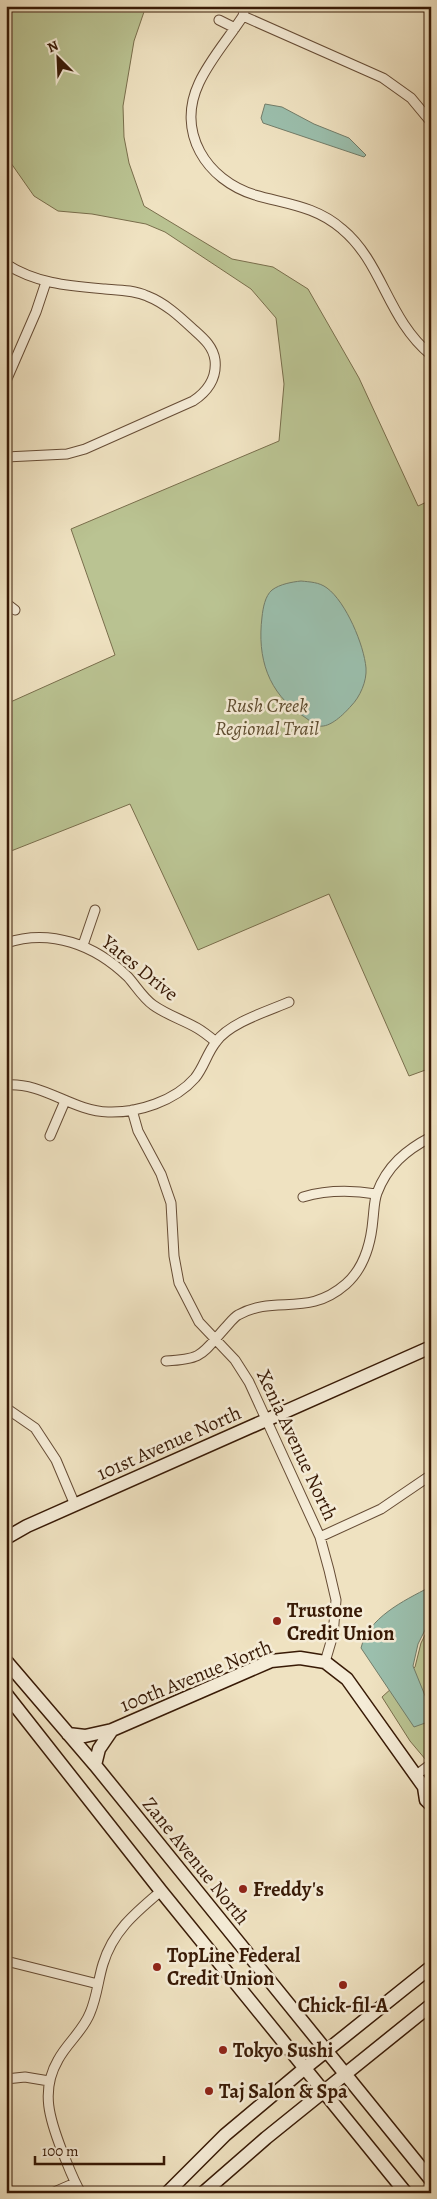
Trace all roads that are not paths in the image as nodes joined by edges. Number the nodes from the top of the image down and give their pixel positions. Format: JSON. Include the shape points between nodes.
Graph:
{"nodes":[{"id":1,"x":245,"y":6,"type":"edge"},
{"id":2,"x":243,"y":16,"type":"junction"},
{"id":3,"x":219,"y":20,"type":"dead end"},
{"id":4,"x":235,"y":28,"type":"junction"},
{"id":5,"x":431,"y":122,"type":"edge"},
{"id":6,"x":6,"y":264,"type":"edge"},
{"id":7,"x":46,"y":282,"type":"junction"},
{"id":8,"x":431,"y":355,"type":"edge"},
{"id":9,"x":6,"y":381,"type":"edge"},
{"id":10,"x":6,"y":457,"type":"edge"},
{"id":11,"x":6,"y":603,"type":"edge"},
{"id":12,"x":15,"y":610,"type":"dead end"},
{"id":13,"x":95,"y":910,"type":"dead end"},
{"id":14,"x":6,"y":943,"type":"edge"},
{"id":15,"x":83,"y":945,"type":"junction"},
{"id":16,"x":289,"y":1002,"type":"dead end"},
{"id":17,"x":216,"y":1042,"type":"junction"},
{"id":18,"x":6,"y":1085,"type":"edge"},
{"id":19,"x":65,"y":1102,"type":"junction"},
{"id":20,"x":132,"y":1110,"type":"junction"},
{"id":21,"x":50,"y":1136,"type":"dead end"},
{"id":22,"x":431,"y":1137,"type":"edge"},
{"id":23,"x":376,"y":1194,"type":"junction"},
{"id":24,"x":303,"y":1197,"type":"dead end"},
{"id":25,"x":216,"y":1338,"type":"junction"},
{"id":26,"x":431,"y":1347,"type":"edge"},
{"id":27,"x":166,"y":1361,"type":"dead end"},
{"id":28,"x":6,"y":1408,"type":"edge"},
{"id":29,"x":268,"y":1419,"type":"junction"},
{"id":30,"x":431,"y":1475,"type":"edge"},
{"id":31,"x":75,"y":1505,"type":"junction"},
{"id":32,"x":6,"y":1538,"type":"edge"},
{"id":33,"x":320,"y":1538,"type":"junction"},
{"id":34,"x":6,"y":1661,"type":"edge"},
{"id":35,"x":325,"y":1662,"type":"junction"},
{"id":36,"x":6,"y":1694,"type":"edge"},
{"id":37,"x":112,"y":1730,"type":"junction"},
{"id":38,"x":68,"y":1734,"type":"junction"},
{"id":39,"x":431,"y":1764,"type":"edge"},
{"id":40,"x":95,"y":1765,"type":"junction"},
{"id":41,"x":415,"y":1776,"type":"junction"},
{"id":42,"x":427,"y":1788,"type":"edge"},
{"id":43,"x":431,"y":1805,"type":"edge"},
{"id":44,"x":161,"y":1891,"type":"junction"},
{"id":45,"x":6,"y":1961,"type":"edge"},
{"id":46,"x":431,"y":1967,"type":"edge"},
{"id":47,"x":98,"y":1984,"type":"junction"},
{"id":48,"x":431,"y":2005,"type":"edge"},
{"id":49,"x":326,"y":2052,"type":"junction"},
{"id":50,"x":305,"y":2068,"type":"junction"},
{"id":51,"x":346,"y":2074,"type":"junction"},
{"id":52,"x":6,"y":2079,"type":"edge"},
{"id":53,"x":49,"y":2081,"type":"junction"},
{"id":54,"x":324,"y":2092,"type":"junction"},
{"id":55,"x":431,"y":2180,"type":"edge"},
{"id":56,"x":75,"y":2183,"type":"junction"},
{"id":57,"x":52,"y":2193,"type":"edge"},
{"id":58,"x":81,"y":2193,"type":"edge"},
{"id":59,"x":167,"y":2193,"type":"edge"},
{"id":60,"x":203,"y":2193,"type":"edge"},
{"id":61,"x":406,"y":2193,"type":"edge"}],
"edges":[{"from":1,"to":2,"type":"street"},
{"from":2,"to":4,"type":"street"},
{"from":2,"to":5,"type":"street","via":[[383,78],[411,98]]},
{"from":3,"to":4,"type":"street"},
{"from":4,"to":8,"type":"street","via":[[203,74],[194,95],[192,129],[203,158],[229,184],[258,196],[305,207],[342,228],[365,255],[403,326]]},
{"from":6,"to":7,"type":"street"},
{"from":7,"to":9,"type":"street"},
{"from":7,"to":10,"type":"street","via":[[129,291],[156,300],[172,310],[211,347],[215,361],[214,376],[207,390],[193,401],[86,449],[67,454]]},
{"from":11,"to":12,"type":"street"},
{"from":13,"to":15,"type":"street"},
{"from":14,"to":15,"type":"street","name":"Yates Drive","via":[[18,939],[50,938]]},
{"from":15,"to":17,"type":"street","name":"Yates Drive","via":[[106,958],[152,1004]]},
{"from":16,"to":17,"type":"street","via":[[237,1026]]},
{"from":17,"to":20,"type":"street","via":[[194,1079],[177,1094]]},
{"from":18,"to":19,"type":"street","via":[[38,1088]]},
{"from":19,"to":20,"type":"street","via":[[108,1112]]},
{"from":19,"to":21,"type":"street"},
{"from":20,"to":25,"type":"street","name":"Xenia Avenue North","via":[[138,1131],[161,1174],[171,1203],[178,1282],[199,1322]]},
{"from":22,"to":23,"type":"street","via":[[410,1148],[390,1169]]},
{"from":23,"to":24,"type":"street","via":[[354,1190]]},
{"from":23,"to":25,"type":"street","via":[[369,1244],[361,1266],[346,1284],[326,1298],[309,1304],[254,1308],[236,1316]]},
{"from":25,"to":27,"type":"street","via":[[202,1354],[189,1360]]},
{"from":25,"to":29,"type":"street","name":"Xenia Avenue North","via":[[236,1360]]},
{"from":26,"to":29,"type":"street","name":"101st Avenue North"},
{"from":28,"to":31,"type":"street","via":[[35,1428],[56,1460]]},
{"from":29,"to":31,"type":"street","name":"101st Avenue North"},
{"from":29,"to":33,"type":"street","name":"Xenia Avenue North"},
{"from":30,"to":33,"type":"street","via":[[381,1508]]},
{"from":31,"to":32,"type":"street","name":"101st Avenue North"},
{"from":33,"to":35,"type":"street","name":"Xenia Avenue North","via":[[336,1600],[333,1636]]},
{"from":34,"to":38,"type":"street","name":"Zane Avenue North"},
{"from":35,"to":37,"type":"street","name":"100th Avenue North","via":[[300,1658],[271,1661]]},
{"from":35,"to":41,"type":"street","via":[[347,1679]]},
{"from":36,"to":44,"type":"street"},
{"from":37,"to":38,"type":"street","name":"100th Avenue North","via":[[85,1736]]},
{"from":37,"to":40,"type":"street","via":[[99,1749]]},
{"from":38,"to":40,"type":"street","name":"Zane Avenue North"},
{"from":39,"to":41,"type":"street"},
{"from":40,"to":49,"type":"street","name":"Zane Avenue North"},
{"from":41,"to":42,"type":"street"},
{"from":42,"to":43,"type":"street","via":[[426,1800]]},
{"from":44,"to":47,"type":"street","via":[[132,1915],[116,1934]]},
{"from":44,"to":50,"type":"street"},
{"from":45,"to":47,"type":"street"},
{"from":46,"to":49,"type":"street"},
{"from":47,"to":53,"type":"street","via":[[86,2023],[61,2055]]},
{"from":48,"to":51,"type":"street"},
{"from":49,"to":50,"type":"street"},
{"from":49,"to":51,"type":"street","name":"Zane Avenue North"},
{"from":50,"to":54,"type":"street"},
{"from":50,"to":59,"type":"street","via":[[225,2136]]},
{"from":51,"to":54,"type":"street"},
{"from":51,"to":55,"type":"street","name":"Zane Avenue North"},
{"from":52,"to":53,"type":"street","via":[[25,2077]]},
{"from":53,"to":56,"type":"street","via":[[48,2110]]},
{"from":54,"to":60,"type":"street"},
{"from":54,"to":61,"type":"street"},
{"from":56,"to":57,"type":"street"},
{"from":56,"to":58,"type":"street"}]}
